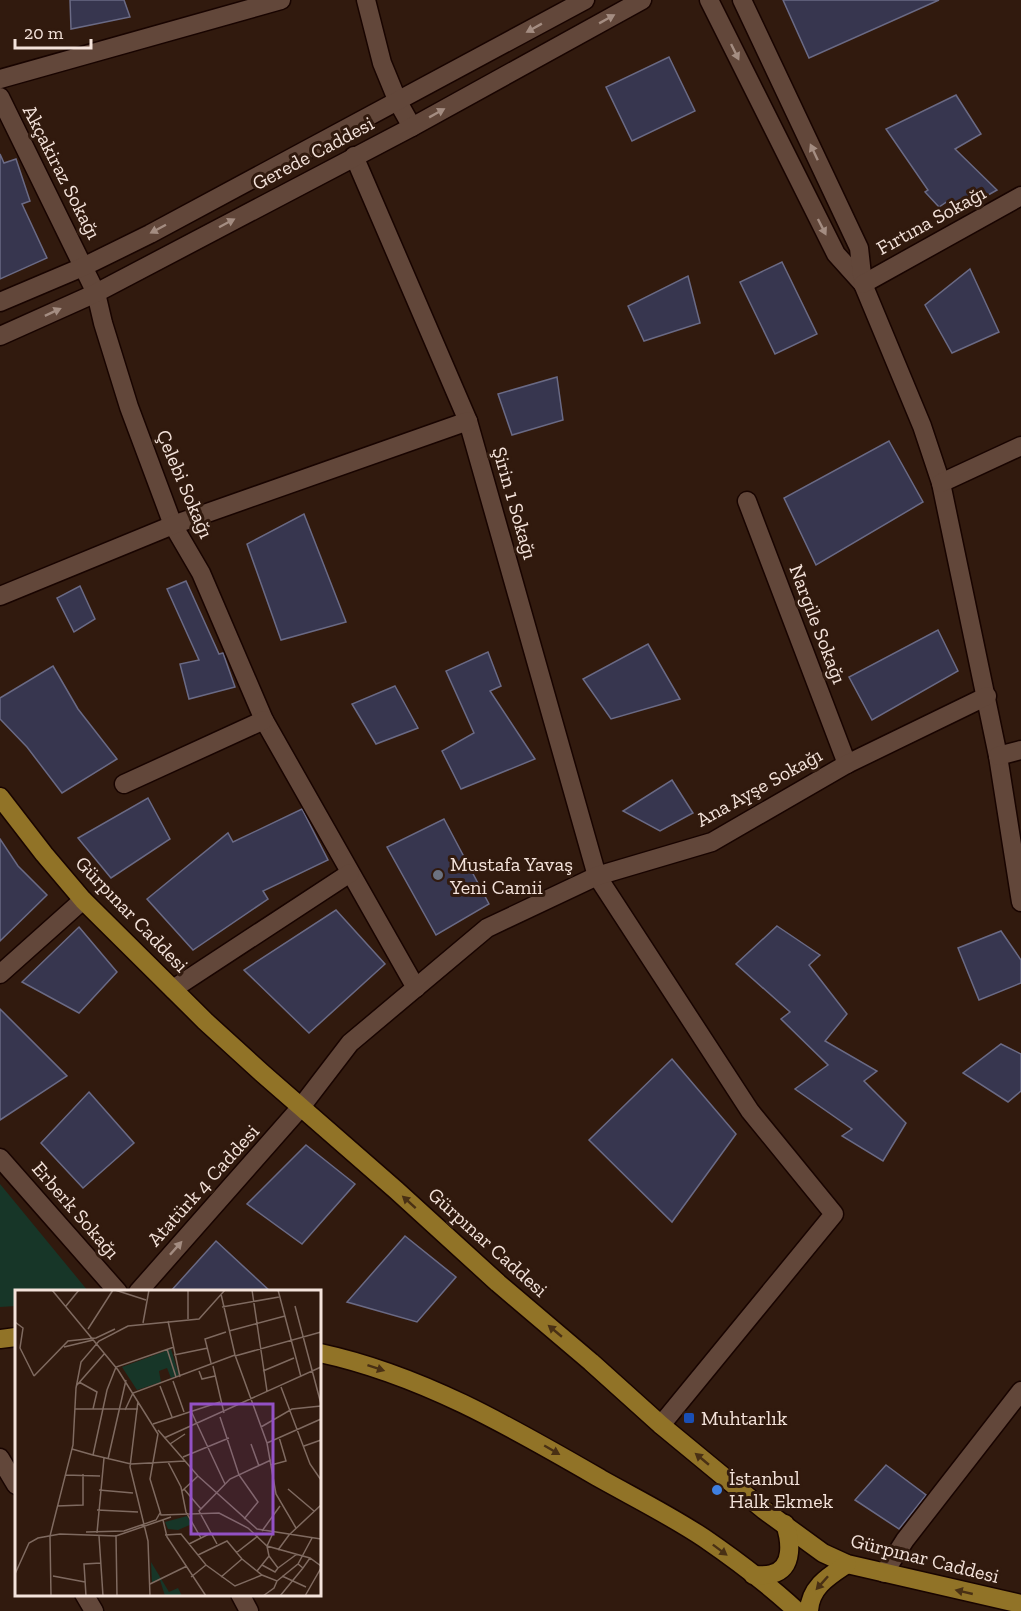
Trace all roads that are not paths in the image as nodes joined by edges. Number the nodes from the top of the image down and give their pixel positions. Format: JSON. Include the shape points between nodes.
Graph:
{"nodes":[{"id":1,"x":281,"y":0,"type":"edge"},
{"id":2,"x":366,"y":0,"type":"edge"},
{"id":3,"x":585,"y":0,"type":"edge"},
{"id":4,"x":642,"y":0,"type":"edge"},
{"id":5,"x":709,"y":0,"type":"edge"},
{"id":6,"x":742,"y":0,"type":"edge"},
{"id":7,"x":0,"y":79,"type":"edge"},
{"id":8,"x":0,"y":97,"type":"edge"},
{"id":9,"x":398,"y":102,"type":"junction"},
{"id":10,"x":412,"y":127,"type":"junction"},
{"id":11,"x":354,"y":156,"type":"junction"},
{"id":12,"x":1021,"y":196,"type":"edge"},
{"id":13,"x":85,"y":266,"type":"junction"},
{"id":14,"x":863,"y":284,"type":"junction"},
{"id":15,"x":96,"y":292,"type":"junction"},
{"id":16,"x":0,"y":302,"type":"edge"},
{"id":17,"x":0,"y":336,"type":"edge"},
{"id":18,"x":468,"y":421,"type":"junction"},
{"id":19,"x":1021,"y":446,"type":"edge"},
{"id":20,"x":941,"y":483,"type":"junction"},
{"id":21,"x":747,"y":501,"type":"dead end"},
{"id":22,"x":173,"y":525,"type":"junction"},
{"id":23,"x":0,"y":596,"type":"edge"},
{"id":24,"x":987,"y":696,"type":"junction"},
{"id":25,"x":264,"y":720,"type":"junction"},
{"id":26,"x":1021,"y":750,"type":"edge"},
{"id":27,"x":998,"y":756,"type":"junction"},
{"id":28,"x":847,"y":764,"type":"junction"},
{"id":29,"x":124,"y":784,"type":"dead end"},
{"id":30,"x":0,"y":797,"type":"edge"},
{"id":31,"x":350,"y":873,"type":"junction"},
{"id":32,"x":597,"y":876,"type":"junction"},
{"id":33,"x":83,"y":900,"type":"junction"},
{"id":34,"x":1021,"y":902,"type":"edge"},
{"id":35,"x":0,"y":974,"type":"edge"},
{"id":36,"x":416,"y":988,"type":"junction"},
{"id":37,"x":173,"y":989,"type":"junction"},
{"id":38,"x":301,"y":1107,"type":"junction"},
{"id":39,"x":0,"y":1158,"type":"edge"},
{"id":40,"x":116,"y":1290,"type":"edge"},
{"id":41,"x":140,"y":1290,"type":"edge"},
{"id":42,"x":15,"y":1338,"type":"edge"},
{"id":43,"x":0,"y":1340,"type":"edge"},
{"id":44,"x":321,"y":1353,"type":"edge"},
{"id":45,"x":1021,"y":1390,"type":"edge"},
{"id":46,"x":661,"y":1425,"type":"junction"},
{"id":47,"x":0,"y":1458,"type":"edge"},
{"id":48,"x":15,"y":1483,"type":"edge"},
{"id":49,"x":785,"y":1524,"type":"junction"},
{"id":50,"x":847,"y":1564,"type":"junction"},
{"id":51,"x":884,"y":1573,"type":"junction"},
{"id":52,"x":753,"y":1575,"type":"junction"},
{"id":53,"x":85,"y":1596,"type":"edge"},
{"id":54,"x":1016,"y":1606,"type":"edge"},
{"id":55,"x":94,"y":1611,"type":"edge"},
{"id":56,"x":797,"y":1611,"type":"edge"},
{"id":57,"x":809,"y":1611,"type":"edge"}],
"edges":[{"from":1,"to":7,"type":"street"},
{"from":2,"to":9,"type":"street","via":[[382,63]]},
{"from":3,"to":9,"type":"street","name":"Gerede Caddesi","one_way":true},
{"from":10,"to":4,"type":"street","name":"Gerede Caddesi","one_way":true},
{"from":5,"to":14,"type":"street","one_way":true,"via":[[836,254]]},
{"from":14,"to":6,"type":"street","one_way":true,"via":[[859,248]]},
{"from":8,"to":13,"type":"street","name":"Akçakiraz Sokağı"},
{"from":9,"to":10,"type":"street"},
{"from":9,"to":13,"type":"street","name":"Gerede Caddesi","one_way":true},
{"from":10,"to":11,"type":"street","name":"Gerede Caddesi"},
{"from":15,"to":11,"type":"street","name":"Gerede Caddesi","one_way":true},
{"from":11,"to":18,"type":"street","name":"Şirin 1 Sokağı"},
{"from":12,"to":14,"type":"street","name":"Fırtına Sokağı"},
{"from":13,"to":15,"type":"street","name":"Akçakiraz Sokağı"},
{"from":13,"to":16,"type":"street","name":"Gerede Caddesi"},
{"from":14,"to":20,"type":"street","via":[[922,426]]},
{"from":17,"to":15,"type":"street","name":"Gerede Caddesi","one_way":true},
{"from":15,"to":22,"type":"street","name":"Çelebi Sokağı","via":[[129,407]]},
{"from":18,"to":22,"type":"street"},
{"from":18,"to":32,"type":"street","name":"Şirin 1 Sokağı"},
{"from":19,"to":20,"type":"street"},
{"from":20,"to":24,"type":"street"},
{"from":21,"to":28,"type":"street","name":"Nargile Sokağı"},
{"from":22,"to":23,"type":"street"},
{"from":22,"to":25,"type":"street","name":"Çelebi Sokağı","via":[[201,573]]},
{"from":24,"to":27,"type":"street"},
{"from":24,"to":28,"type":"street","name":"Ana Ayşe Sokağı"},
{"from":25,"to":29,"type":"street"},
{"from":25,"to":31,"type":"street","name":"Çelebi Sokağı"},
{"from":26,"to":27,"type":"street"},
{"from":27,"to":34,"type":"street"},
{"from":28,"to":32,"type":"street","name":"Ana Ayşe Sokağı","via":[[712,842]]},
{"from":30,"to":33,"type":"main road","name":"Gürpınar Caddesi"},
{"from":31,"to":36,"type":"street","name":"Çelebi Sokağı"},
{"from":31,"to":37,"type":"street"},
{"from":32,"to":36,"type":"street","name":"Ana Ayşe Sokağı","via":[[487,928]]},
{"from":32,"to":46,"type":"street","name":"Şirin 1 Sokağı","via":[[750,1111],[834,1214]]},
{"from":33,"to":35,"type":"street"},
{"from":33,"to":37,"type":"main road","name":"Gürpınar Caddesi"},
{"from":36,"to":38,"type":"street","name":"Ana Ayşe Sokağı","via":[[350,1043]]},
{"from":37,"to":38,"type":"main road","name":"Gürpınar Caddesi"},
{"from":41,"to":38,"type":"street","name":"Atatürk 4 Caddesi","one_way":true},
{"from":46,"to":38,"type":"main road","name":"Gürpınar Caddesi","one_way":true},
{"from":39,"to":40,"type":"street","name":"Erberk Sokağı"},
{"from":42,"to":43,"type":"main road"},
{"from":44,"to":52,"type":"main road","one_way":true,"via":[[415,1382],[508,1425],[704,1538]]},
{"from":45,"to":51,"type":"street"},
{"from":49,"to":46,"type":"main road","name":"Gürpınar Caddesi","one_way":true},
{"from":47,"to":48,"type":"street"},
{"from":49,"to":50,"type":"main road","name":"Gürpınar Caddesi","via":[[823,1553]]},
{"from":49,"to":52,"type":"main road","via":[[790,1550],[786,1563],[772,1574]]},
{"from":50,"to":51,"type":"main road","name":"Gürpınar Caddesi"},
{"from":50,"to":57,"type":"main road","one_way":true,"via":[[825,1578],[812,1596]]},
{"from":54,"to":51,"type":"main road","name":"Gürpınar Caddesi","one_way":true},
{"from":52,"to":56,"type":"main road"},
{"from":53,"to":55,"type":"street"}]}
